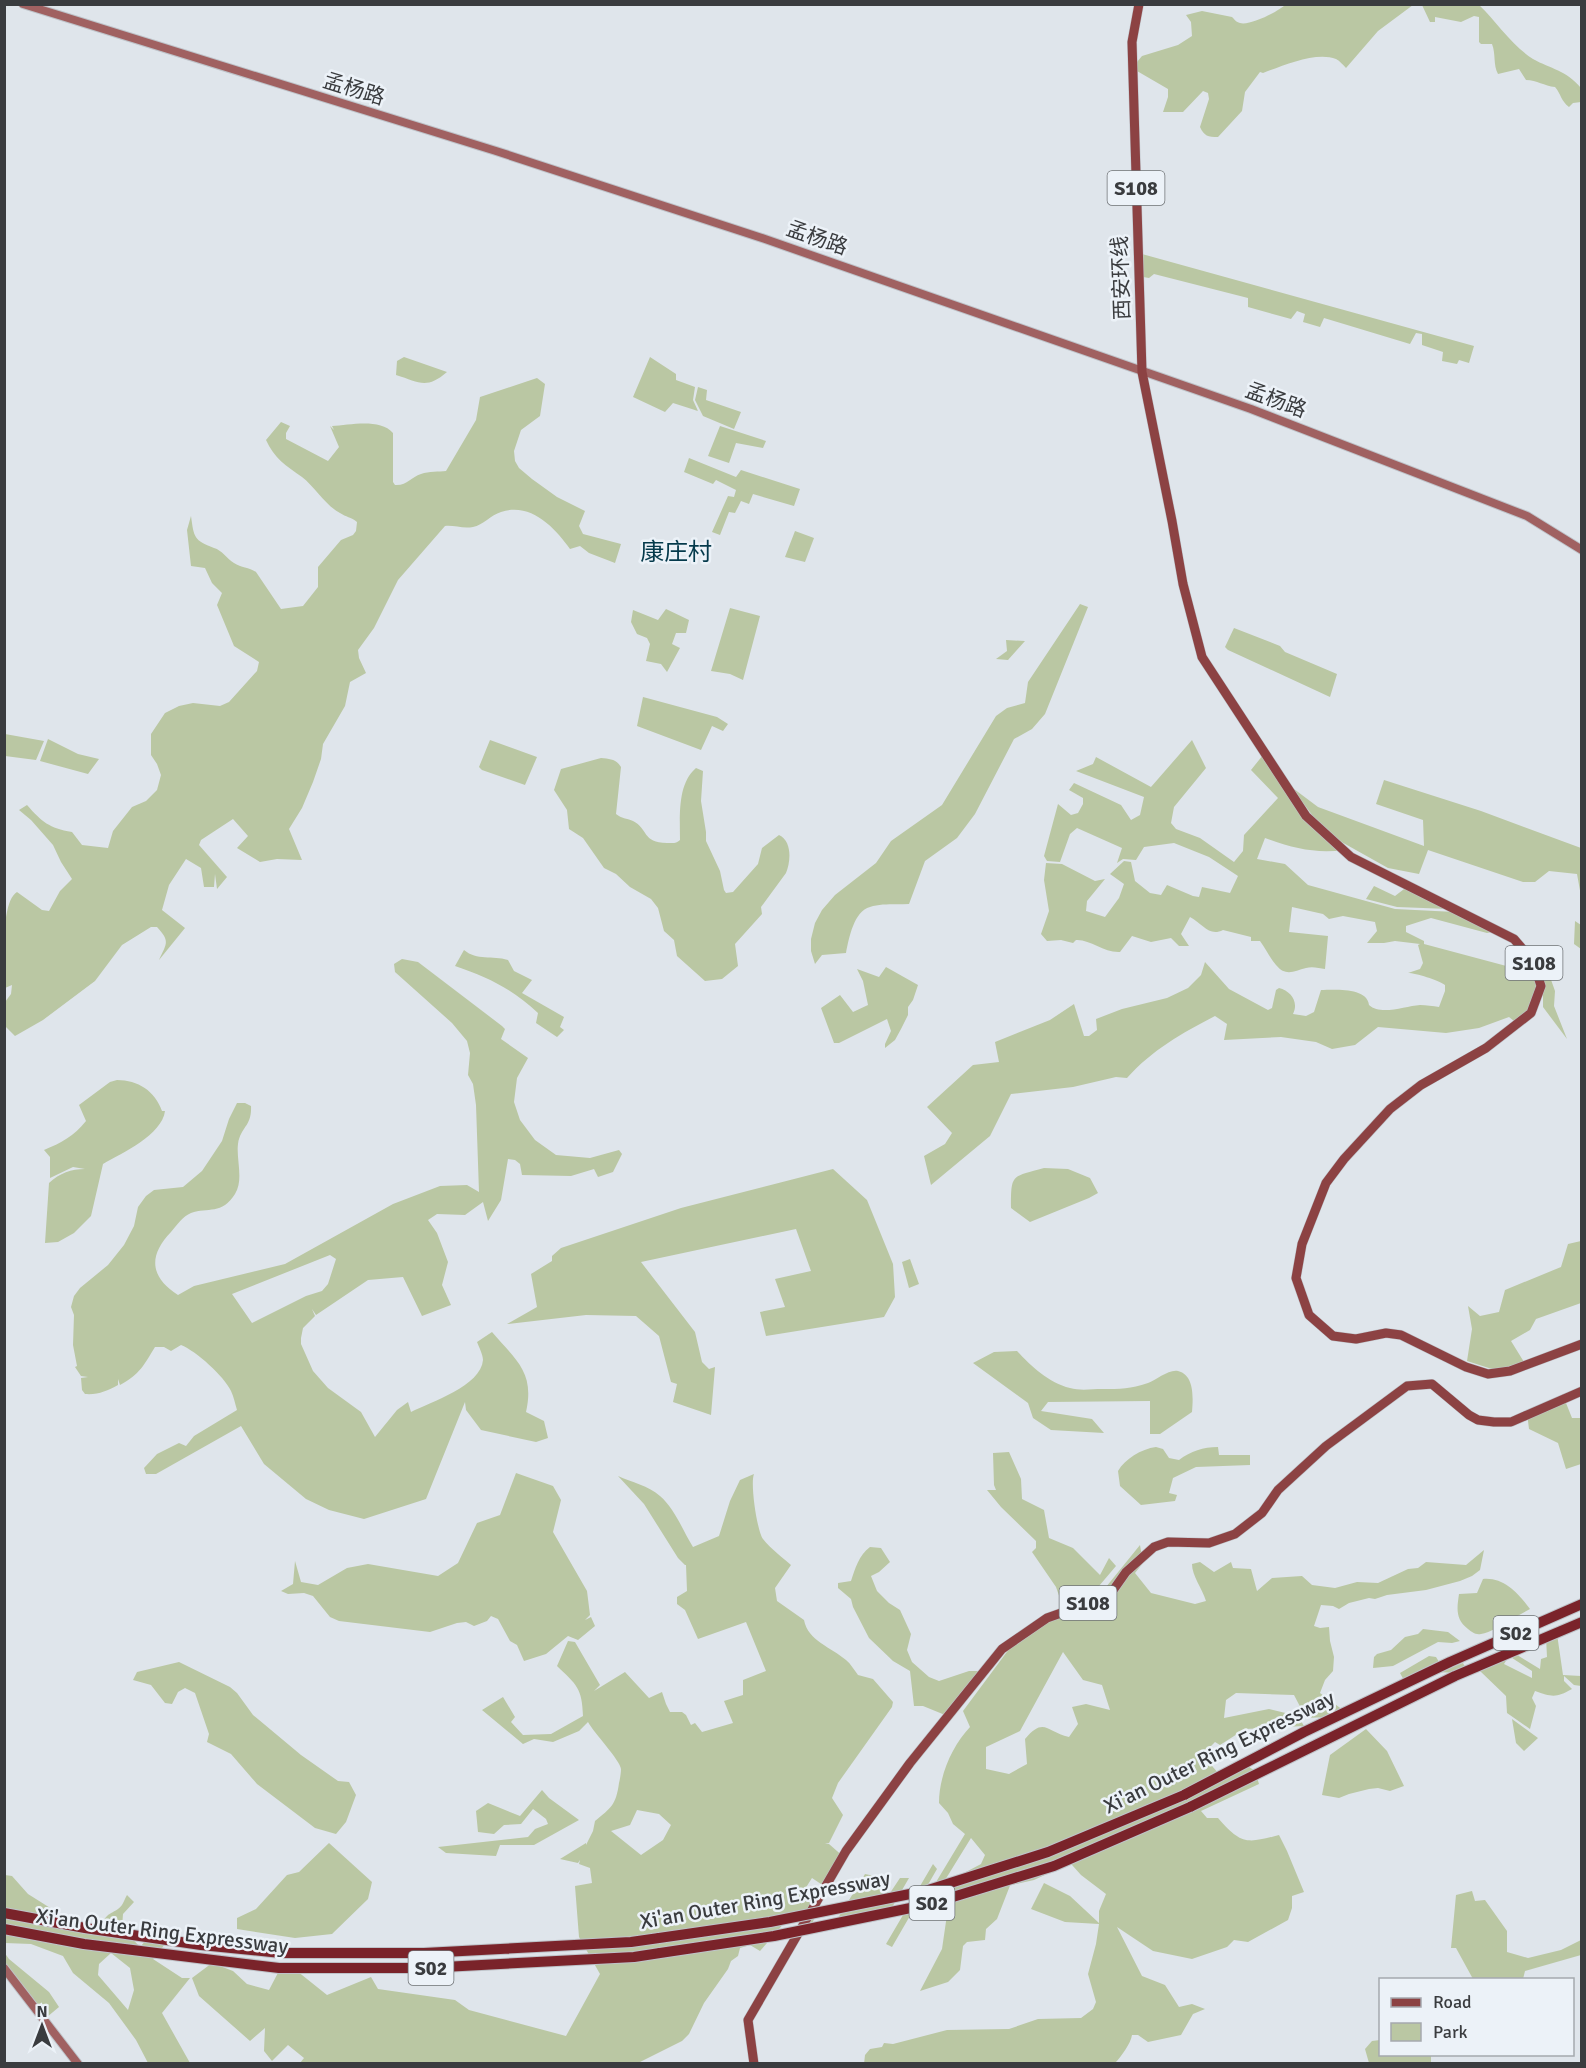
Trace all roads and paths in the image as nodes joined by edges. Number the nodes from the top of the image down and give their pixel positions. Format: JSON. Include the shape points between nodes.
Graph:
{"nodes":[{"id":1,"x":23,"y":4,"type":"edge"},
{"id":2,"x":1139,"y":4,"type":"edge"},
{"id":3,"x":1142,"y":372,"type":"junction"},
{"id":4,"x":1581,"y":550,"type":"edge"},
{"id":5,"x":1581,"y":1344,"type":"edge"},
{"id":6,"x":1581,"y":1390,"type":"edge"},
{"id":7,"x":1581,"y":1605,"type":"edge"},
{"id":8,"x":1581,"y":1622,"type":"edge"},
{"id":9,"x":4,"y":1912,"type":"edge"},
{"id":10,"x":4,"y":1929,"type":"edge"},
{"id":11,"x":4,"y":1968,"type":"edge"},
{"id":12,"x":78,"y":2064,"type":"edge"},
{"id":13,"x":754,"y":2064,"type":"edge"}],
"edges":[{"from":1,"to":3,"type":"street","name":"孟杨路","via":[[765,239]]},
{"from":2,"to":3,"type":"main road","name":"西安环线","number":"S108","via":[[1132,42]]},
{"from":3,"to":4,"type":"street","name":"孟杨路","via":[[1251,409],[1527,516]]},
{"from":3,"to":5,"type":"main road","number":"S108","via":[[1183,584],[1202,657],[1228,698],[1306,816],[1351,857],[1514,939],[1533,961],[1541,986],[1530,1013],[1486,1048],[1421,1085],[1390,1109],[1326,1183],[1302,1244],[1296,1278],[1309,1315],[1333,1336],[1356,1339],[1386,1333],[1401,1335],[1488,1374],[1510,1371]]},
{"from":6,"to":13,"type":"main road","number":"S108","via":[[1511,1422],[1494,1422],[1469,1415],[1432,1384],[1407,1386],[1326,1446],[1278,1490],[1262,1513],[1234,1534],[1209,1543],[1168,1542],[1154,1547],[1126,1572],[1109,1596],[1047,1618],[1002,1650],[910,1763],[846,1851],[748,2020]]},
{"from":7,"to":9,"type":"highway","name":"Xi'an Outer Ring Expressway","number":"S02","bridge":true,"via":[[1410,1681],[1184,1795],[1048,1851],[925,1891],[770,1922],[631,1942],[424,1953],[281,1953],[85,1928]]},
{"from":8,"to":10,"type":"highway","name":"Xi'an Outer Ring Expressway","number":"S02","bridge":true,"via":[[1416,1694],[1190,1807],[1054,1866],[930,1904],[774,1936],[634,1957],[424,1968],[279,1968],[84,1944]]},
{"from":11,"to":12,"type":"street"}]}
